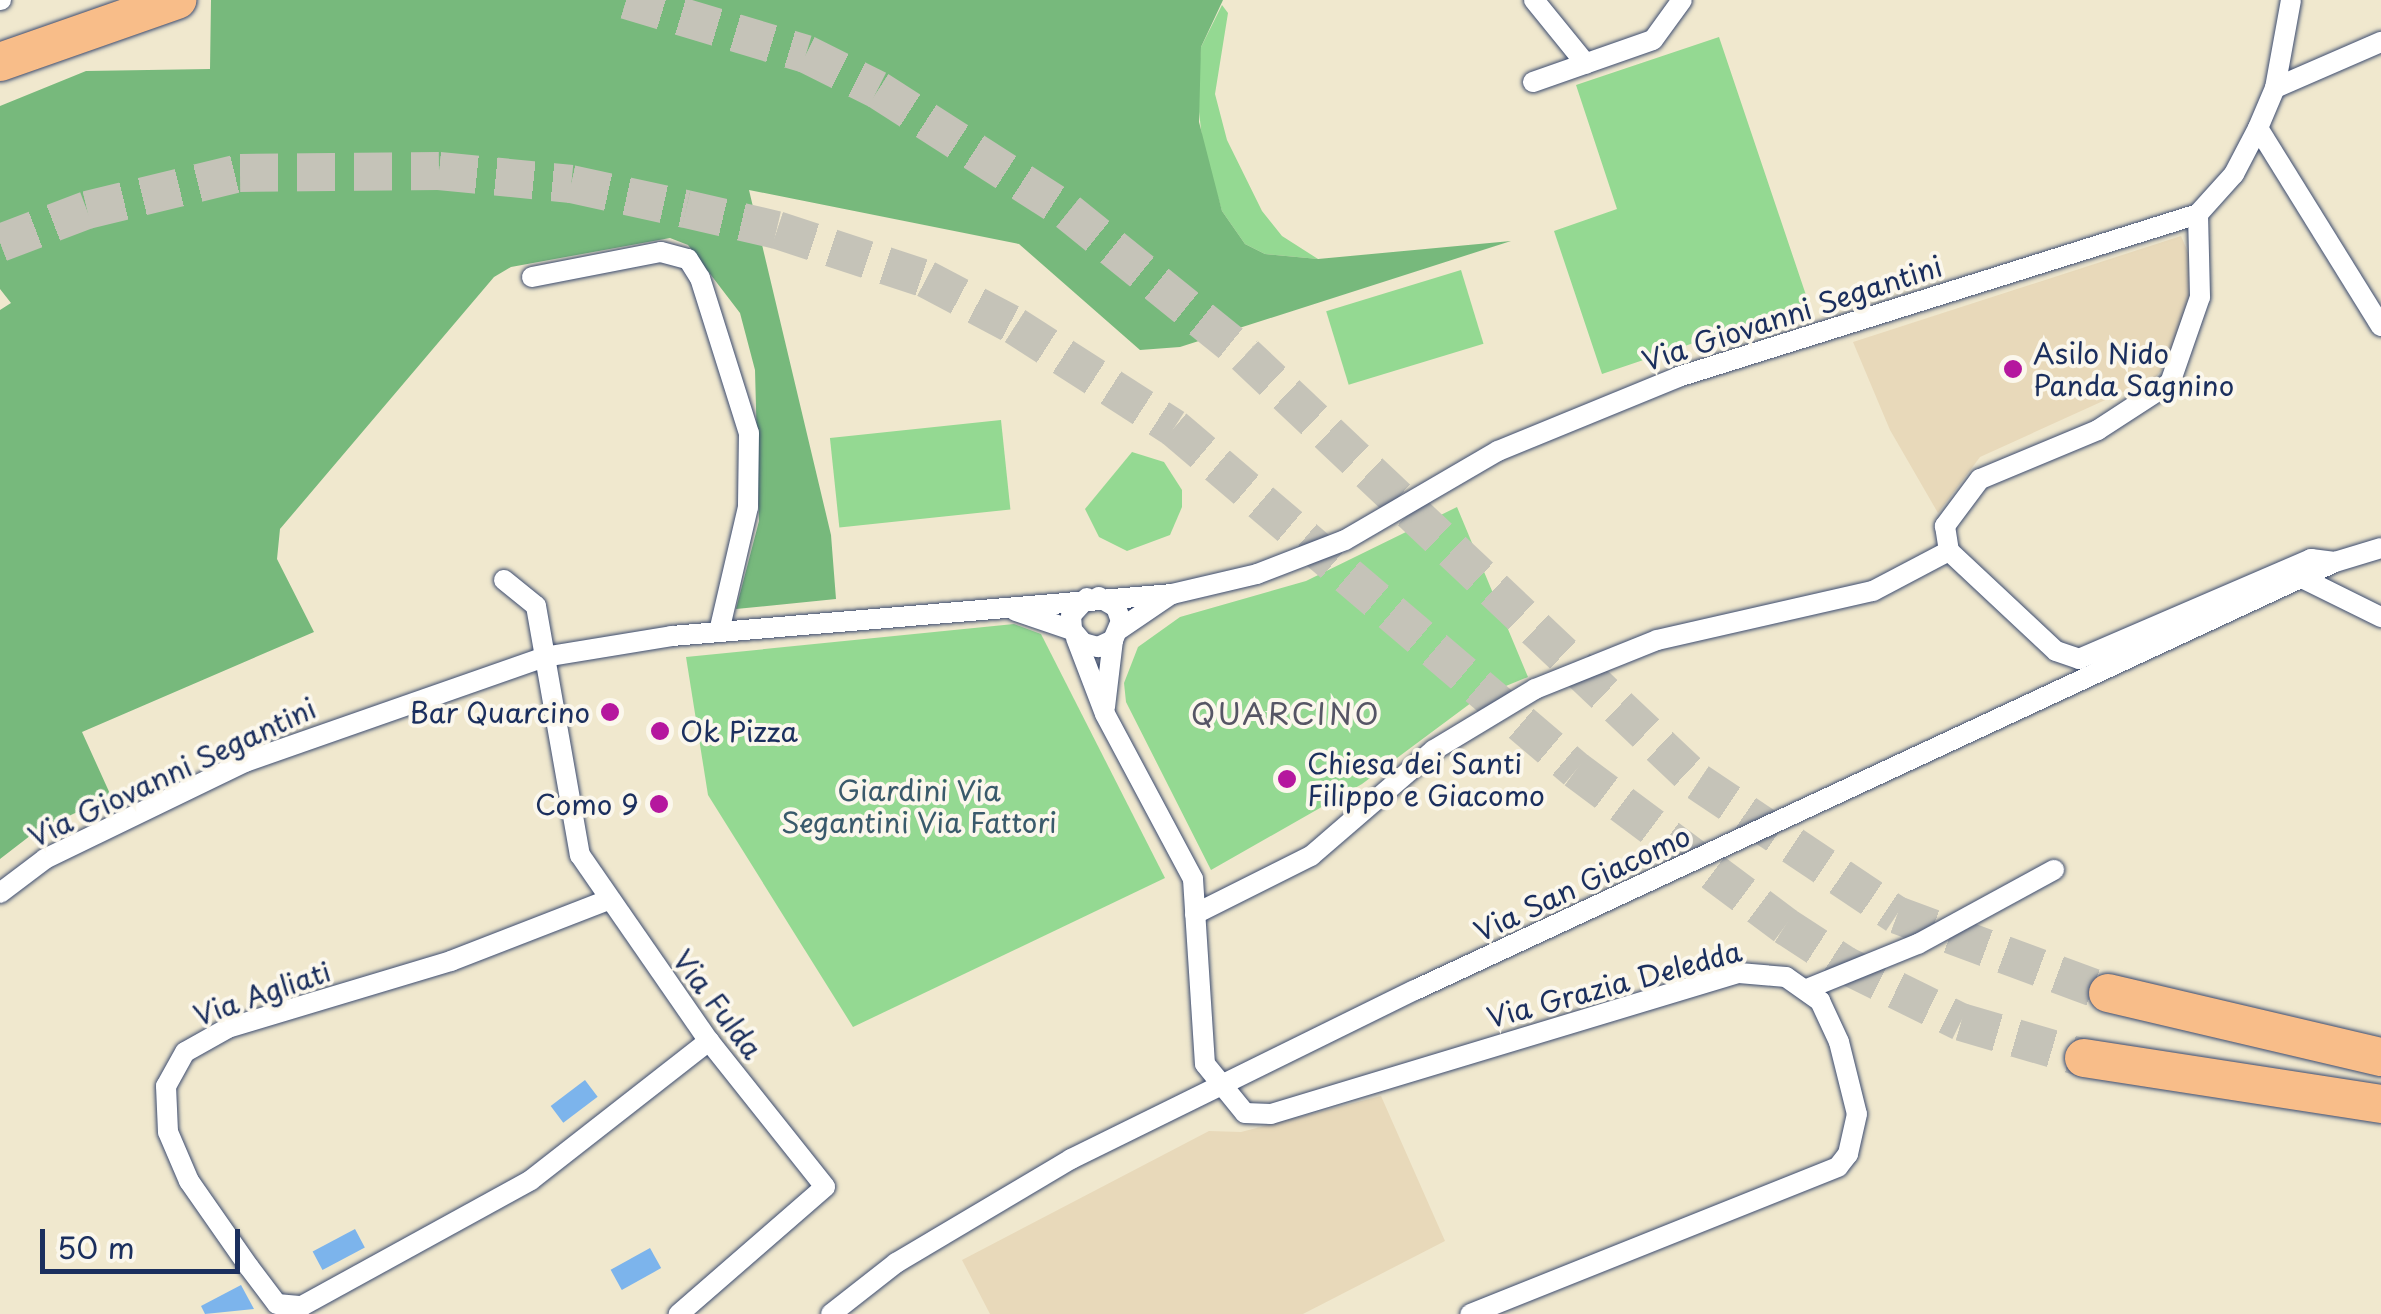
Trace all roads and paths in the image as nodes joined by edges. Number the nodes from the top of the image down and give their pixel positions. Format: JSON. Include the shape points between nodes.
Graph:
{"nodes":[{"id":1,"x":177,"y":0,"type":"edge"},
{"id":2,"x":1534,"y":0,"type":"edge"},
{"id":3,"x":1682,"y":0,"type":"edge"},
{"id":4,"x":2291,"y":0,"type":"edge"},
{"id":5,"x":2381,"y":42,"type":"edge"},
{"id":6,"x":0,"y":60,"type":"edge"},
{"id":7,"x":1586,"y":64,"type":"junction"},
{"id":8,"x":1533,"y":82,"type":"dead end"},
{"id":9,"x":2275,"y":88,"type":"junction"},
{"id":10,"x":2258,"y":128,"type":"junction"},
{"id":11,"x":2198,"y":214,"type":"junction"},
{"id":12,"x":532,"y":277,"type":"dead end"},
{"id":13,"x":2381,"y":326,"type":"edge"},
{"id":14,"x":2381,"y":548,"type":"edge"},
{"id":15,"x":1948,"y":551,"type":"junction"},
{"id":16,"x":2335,"y":562,"type":"junction"},
{"id":17,"x":2304,"y":579,"type":"junction"},
{"id":18,"x":504,"y":580,"type":"dead end"},
{"id":19,"x":1172,"y":594,"type":"junction"},
{"id":20,"x":1092,"y":597,"type":"junction"},
{"id":21,"x":984,"y":608,"type":"junction"},
{"id":22,"x":2381,"y":617,"type":"edge"},
{"id":23,"x":719,"y":632,"type":"junction"},
{"id":24,"x":1074,"y":634,"type":"junction"},
{"id":25,"x":1116,"y":634,"type":"junction"},
{"id":26,"x":544,"y":656,"type":"junction"},
{"id":27,"x":1104,"y":714,"type":"junction"},
{"id":28,"x":2054,"y":870,"type":"dead end"},
{"id":29,"x":0,"y":893,"type":"edge"},
{"id":30,"x":608,"y":900,"type":"junction"},
{"id":31,"x":1195,"y":914,"type":"junction"},
{"id":32,"x":1808,"y":989,"type":"junction"},
{"id":33,"x":2108,"y":994,"type":"tunnel mouth"},
{"id":34,"x":709,"y":1041,"type":"junction"},
{"id":35,"x":2381,"y":1057,"type":"edge"},
{"id":36,"x":2084,"y":1058,"type":"tunnel mouth"},
{"id":37,"x":1220,"y":1089,"type":"junction"},
{"id":38,"x":2381,"y":1104,"type":"edge"},
{"id":39,"x":679,"y":1314,"type":"edge"},
{"id":40,"x":832,"y":1314,"type":"edge"},
{"id":41,"x":1470,"y":1314,"type":"edge"}],
"edges":[{"from":1,"to":6,"type":"highway"},
{"from":2,"to":7,"type":"street"},
{"from":3,"to":7,"type":"street","via":[[1652,40]]},
{"from":4,"to":9,"type":"street"},
{"from":5,"to":9,"type":"street"},
{"from":7,"to":8,"type":"street"},
{"from":9,"to":10,"type":"street"},
{"from":10,"to":11,"type":"street","via":[[2234,174]]},
{"from":10,"to":13,"type":"street"},
{"from":11,"to":15,"type":"street","via":[[2200,297],[2170,383],[2098,430],[1980,478],[1945,526]]},
{"from":11,"to":19,"type":"street","name":"Via Giovanni Segantini","via":[[1678,377],[1498,452],[1345,540],[1257,574]]},
{"from":12,"to":23,"type":"street","via":[[661,252],[688,259],[700,278],[749,433],[748,506]]},
{"from":14,"to":16,"type":"street","name":"Via San Giacomo"},
{"from":15,"to":16,"type":"street","via":[[2056,651],[2079,658],[2311,559]]},
{"from":15,"to":31,"type":"street","via":[[1873,591],[1658,640],[1535,689],[1434,750],[1311,856]]},
{"from":16,"to":17,"type":"street","name":"Via San Giacomo"},
{"from":17,"to":22,"type":"street"},
{"from":17,"to":37,"type":"street","name":"Via San Giacomo","via":[[1415,990]]},
{"from":18,"to":26,"type":"street","via":[[536,606]]},
{"from":19,"to":20,"type":"street","name":"Via Giovanni Segantini"},
{"from":19,"to":25,"type":"street","name":"Via Giovanni Segantini"},
{"from":20,"to":21,"type":"street","name":"Via Giovanni Segantini"},
{"from":20,"to":24,"type":"street","via":[[1071,614]]},
{"from":20,"to":25,"type":"street","via":[[1116,607]]},
{"from":21,"to":23,"type":"street","name":"Via Giovanni Segantini"},
{"from":21,"to":24,"type":"street","name":"Via Giovanni Segantini","via":[[1035,615]]},
{"from":23,"to":26,"type":"street","name":"Via Giovanni Segantini"},
{"from":24,"to":25,"type":"street","via":[[1098,647]]},
{"from":24,"to":27,"type":"street"},
{"from":25,"to":27,"type":"street"},
{"from":26,"to":29,"type":"street","name":"Via Giovanni Segantini","via":[[245,762],[45,859]]},
{"from":26,"to":30,"type":"street","name":"Via Fulda","via":[[573,834]]},
{"from":27,"to":31,"type":"street","via":[[1193,879]]},
{"from":28,"to":32,"type":"street","via":[[1918,944]]},
{"from":30,"to":34,"type":"street","name":"Via Fulda"},
{"from":30,"to":34,"type":"street","name":"Via Agliati","via":[[451,961],[228,1028],[185,1052],[166,1086],[168,1132],[190,1180],[248,1267],[285,1308],[315,1300],[530,1180]]},
{"from":31,"to":37,"type":"street","via":[[1199,1038]]},
{"from":32,"to":37,"type":"street","name":"Via Grazia Deledda","via":[[1772,973],[1715,979],[1270,1114],[1245,1113]]},
{"from":32,"to":41,"type":"street","via":[[1840,1042],[1856,1114],[1852,1144],[1838,1167]]},
{"from":33,"to":35,"type":"highway"},
{"from":34,"to":39,"type":"street","name":"Via Fulda","via":[[824,1187]]},
{"from":36,"to":38,"type":"highway"},
{"from":37,"to":40,"type":"street","name":"Via San Giacomo","via":[[1066,1162],[896,1263]]}]}
